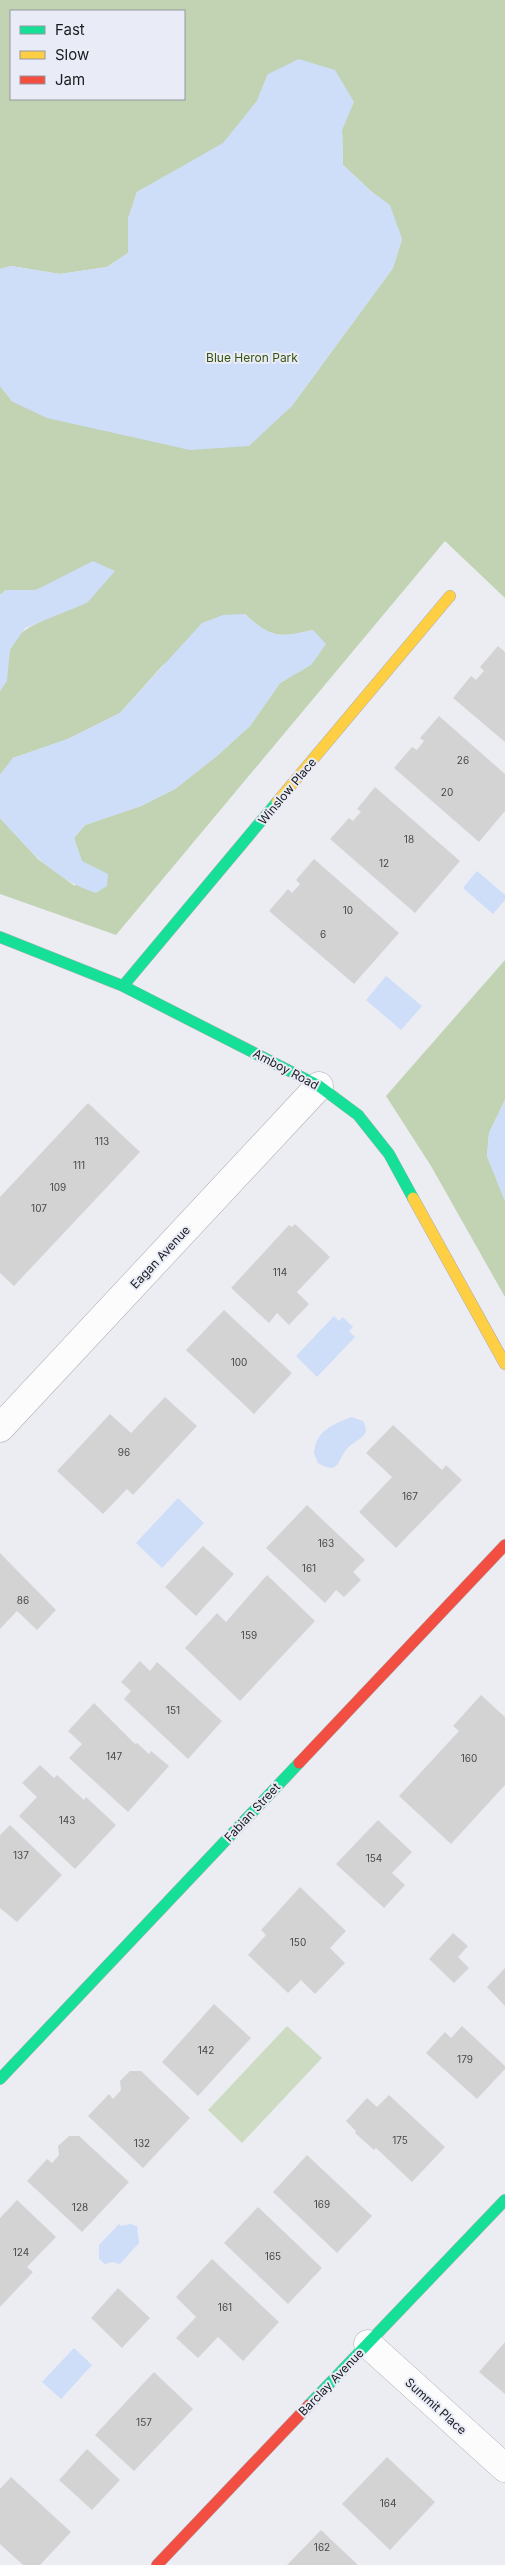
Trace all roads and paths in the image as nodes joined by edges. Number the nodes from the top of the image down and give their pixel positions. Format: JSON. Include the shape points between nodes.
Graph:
{"nodes":[{"id":1,"x":450,"y":596,"type":"dead end"},
{"id":2,"x":0,"y":937,"type":"edge"},
{"id":3,"x":124,"y":986,"type":"junction"},
{"id":4,"x":319,"y":1086,"type":"junction"},
{"id":5,"x":505,"y":1364,"type":"edge"},
{"id":6,"x":0,"y":1428,"type":"edge"},
{"id":7,"x":505,"y":1545,"type":"edge"},
{"id":8,"x":0,"y":2079,"type":"edge"},
{"id":9,"x":505,"y":2200,"type":"edge"},
{"id":10,"x":368,"y":2344,"type":"junction"},
{"id":11,"x":505,"y":2468,"type":"edge"},
{"id":12,"x":158,"y":2565,"type":"edge"}],
"edges":[{"from":1,"to":3,"type":"street","name":"Winslow Place"},
{"from":2,"to":3,"type":"street","name":"Amboy Road"},
{"from":3,"to":4,"type":"street","name":"Amboy Road"},
{"from":4,"to":5,"type":"street","name":"Amboy Road","via":[[358,1115],[389,1154]]},
{"from":4,"to":6,"type":"street","name":"Eagan Avenue"},
{"from":7,"to":8,"type":"street","name":"Fabian Street"},
{"from":9,"to":10,"type":"street","name":"Barclay Avenue"},
{"from":10,"to":11,"type":"street","name":"Summit Place"},
{"from":10,"to":12,"type":"street","name":"Barclay Avenue"}]}
